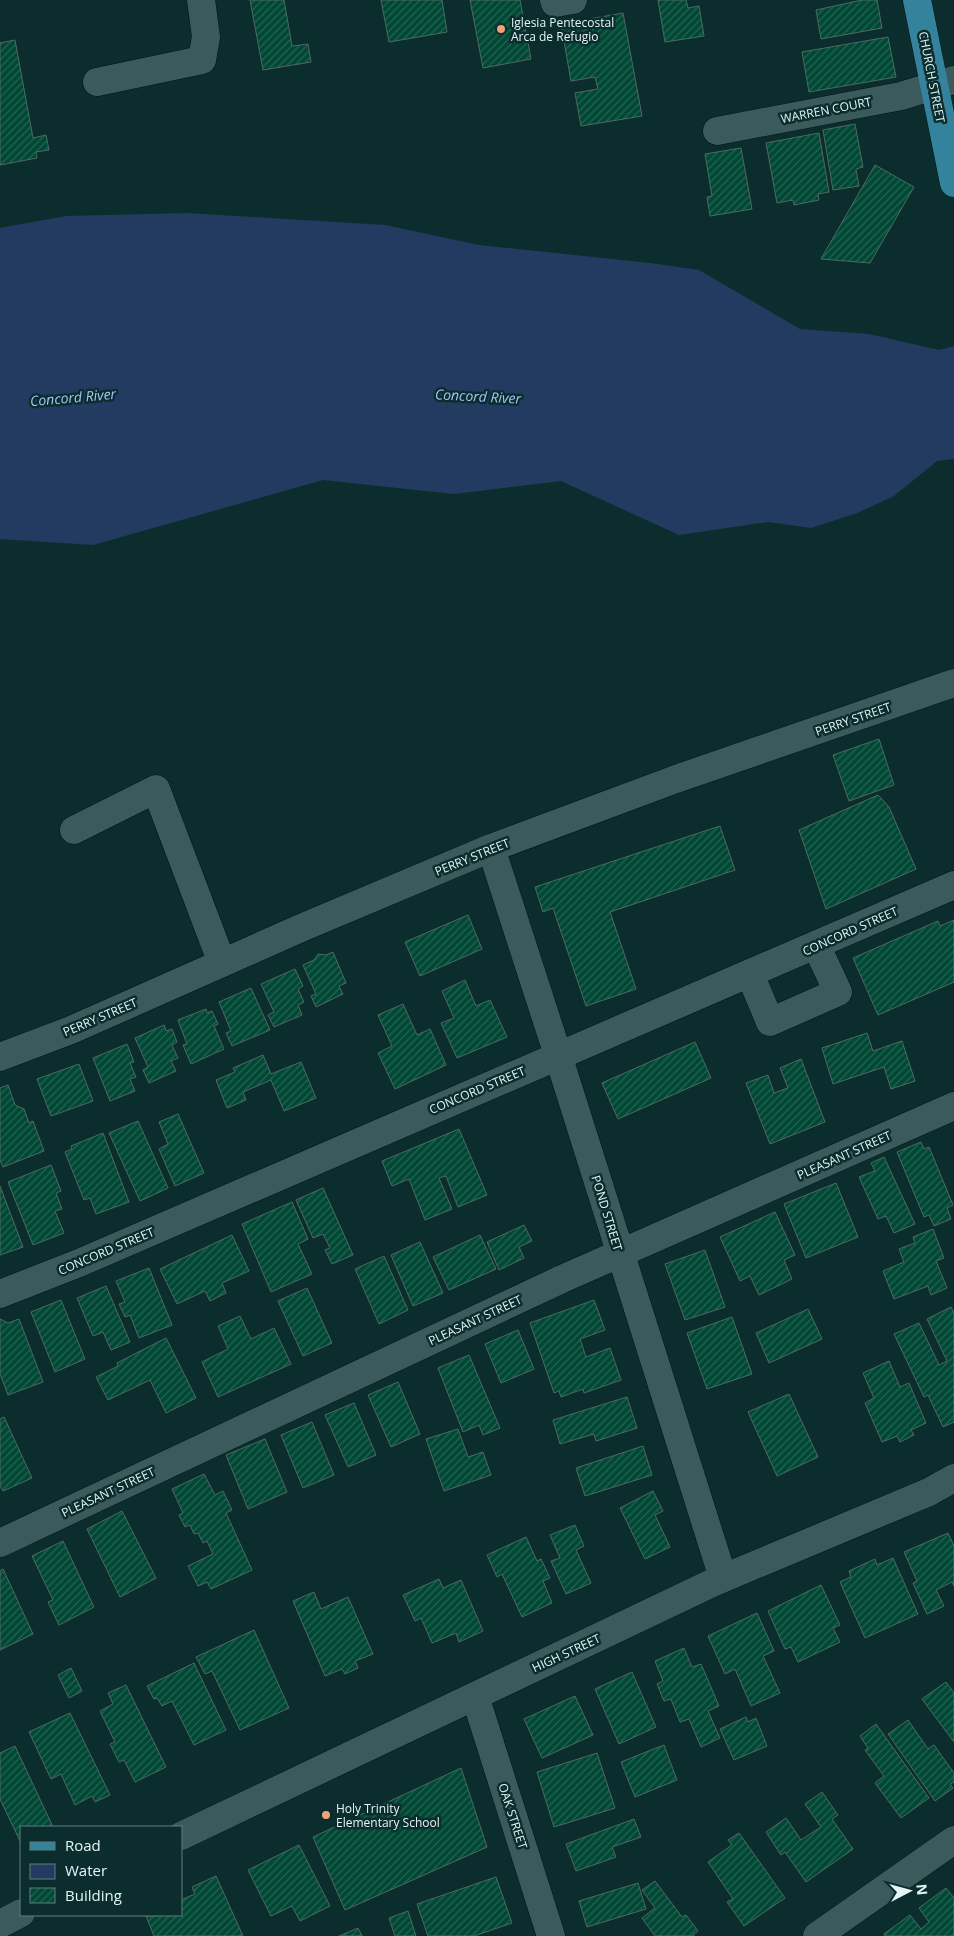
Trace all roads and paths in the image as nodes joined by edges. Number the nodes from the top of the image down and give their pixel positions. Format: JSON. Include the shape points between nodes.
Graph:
{"nodes":[{"id":1,"x":200,"y":0,"type":"edge"},
{"id":2,"x":554,"y":0,"type":"edge"},
{"id":3,"x":573,"y":0,"type":"edge"},
{"id":4,"x":917,"y":0,"type":"edge"},
{"id":5,"x":97,"y":82,"type":"dead end"},
{"id":6,"x":944,"y":83,"type":"edge"},
{"id":7,"x":717,"y":131,"type":"dead end"},
{"id":8,"x":954,"y":183,"type":"edge"},
{"id":9,"x":954,"y":683,"type":"edge"},
{"id":10,"x":74,"y":830,"type":"dead end"},
{"id":11,"x":491,"y":848,"type":"junction"},
{"id":12,"x":954,"y":885,"type":"edge"},
{"id":13,"x":816,"y":945,"type":"junction"},
{"id":14,"x":222,"y":963,"type":"junction"},
{"id":15,"x":750,"y":974,"type":"junction"},
{"id":16,"x":558,"y":1055,"type":"junction"},
{"id":17,"x":0,"y":1057,"type":"edge"},
{"id":18,"x":954,"y":1106,"type":"edge"},
{"id":19,"x":619,"y":1254,"type":"junction"},
{"id":20,"x":0,"y":1294,"type":"edge"},
{"id":21,"x":954,"y":1478,"type":"edge"},
{"id":22,"x":0,"y":1543,"type":"edge"},
{"id":23,"x":723,"y":1578,"type":"junction"},
{"id":24,"x":475,"y":1696,"type":"junction"},
{"id":25,"x":182,"y":1836,"type":"edge"},
{"id":26,"x":954,"y":1840,"type":"edge"},
{"id":27,"x":20,"y":1914,"type":"edge"},
{"id":28,"x":0,"y":1924,"type":"edge"},
{"id":29,"x":551,"y":1936,"type":"edge"},
{"id":30,"x":817,"y":1936,"type":"edge"}],
"edges":[{"from":1,"to":5,"type":"street","via":[[206,37],[202,60]]},
{"from":2,"to":3,"type":"street","via":[[555,4]]},
{"from":4,"to":6,"type":"main road","name":"CHURCH STREET"},
{"from":6,"to":7,"type":"street","name":"WARREN COURT","via":[[902,96]]},
{"from":6,"to":8,"type":"main road","name":"CHURCH STREET"},
{"from":9,"to":11,"type":"street","name":"PERRY STREET","via":[[676,779]]},
{"from":10,"to":14,"type":"street","via":[[156,789]]},
{"from":11,"to":14,"type":"street","name":"PERRY STREET"},
{"from":11,"to":16,"type":"street","name":"POND STREET"},
{"from":12,"to":13,"type":"street","name":"CONCORD STREET"},
{"from":13,"to":15,"type":"street","name":"CONCORD STREET"},
{"from":13,"to":15,"type":"street","via":[[838,992],[770,1022]]},
{"from":14,"to":17,"type":"street","name":"PERRY STREET","via":[[71,1030]]},
{"from":15,"to":16,"type":"street","name":"CONCORD STREET"},
{"from":16,"to":19,"type":"street","name":"POND STREET"},
{"from":16,"to":20,"type":"street","name":"CONCORD STREET"},
{"from":18,"to":19,"type":"street","name":"PLEASANT STREET"},
{"from":19,"to":22,"type":"street","name":"PLEASANT STREET"},
{"from":19,"to":23,"type":"street","name":"POND STREET"},
{"from":21,"to":23,"type":"street","name":"HIGH STREET","via":[[929,1492]]},
{"from":23,"to":24,"type":"street","name":"HIGH STREET"},
{"from":24,"to":25,"type":"street","name":"HIGH STREET"},
{"from":24,"to":29,"type":"street","name":"OAK STREET"},
{"from":26,"to":30,"type":"street"},
{"from":27,"to":28,"type":"street"}]}
